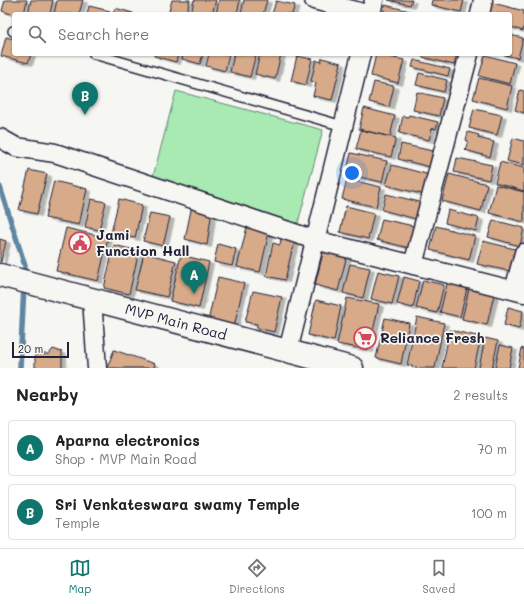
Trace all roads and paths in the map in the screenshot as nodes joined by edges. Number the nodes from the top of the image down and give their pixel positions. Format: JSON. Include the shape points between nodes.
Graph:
{"nodes":[{"id":1,"x":314,"y":0,"type":"edge"},
{"id":2,"x":374,"y":0,"type":"edge"},
{"id":3,"x":483,"y":0,"type":"edge"},
{"id":4,"x":359,"y":12,"type":"edge"},
{"id":5,"x":371,"y":12,"type":"edge"},
{"id":6,"x":480,"y":12,"type":"edge"},
{"id":7,"x":101,"y":56,"type":"edge"},
{"id":8,"x":360,"y":56,"type":"edge"},
{"id":9,"x":468,"y":56,"type":"edge"},
{"id":10,"x":343,"y":126,"type":"junction"},
{"id":11,"x":0,"y":138,"type":"edge"},
{"id":12,"x":315,"y":240,"type":"junction"},
{"id":13,"x":524,"y":253,"type":"edge"},
{"id":14,"x":413,"y":265,"type":"junction"},
{"id":15,"x":0,"y":275,"type":"edge"},
{"id":16,"x":519,"y":291,"type":"edge"},
{"id":17,"x":92,"y":300,"type":"junction"},
{"id":18,"x":288,"y":351,"type":"junction"},
{"id":19,"x":97,"y":368,"type":"edge"},
{"id":20,"x":352,"y":368,"type":"edge"}],
"edges":[{"from":1,"to":4,"type":"street"},
{"from":2,"to":5,"type":"street"},
{"from":3,"to":6,"type":"street"},
{"from":7,"to":10,"type":"lane"},
{"from":8,"to":10,"type":"street"},
{"from":9,"to":14,"type":"street"},
{"from":10,"to":12,"type":"street"},
{"from":11,"to":12,"type":"street","via":[[16,147],[55,153]]},
{"from":12,"to":14,"type":"street"},
{"from":12,"to":18,"type":"street"},
{"from":13,"to":16,"type":"street"},
{"from":14,"to":16,"type":"street"},
{"from":15,"to":17,"type":"street","name":"MVP Main Road"},
{"from":17,"to":18,"type":"street","name":"MVP Main Road"},
{"from":17,"to":19,"type":"street"},
{"from":18,"to":20,"type":"street","name":"MVP Main Road"}]}
